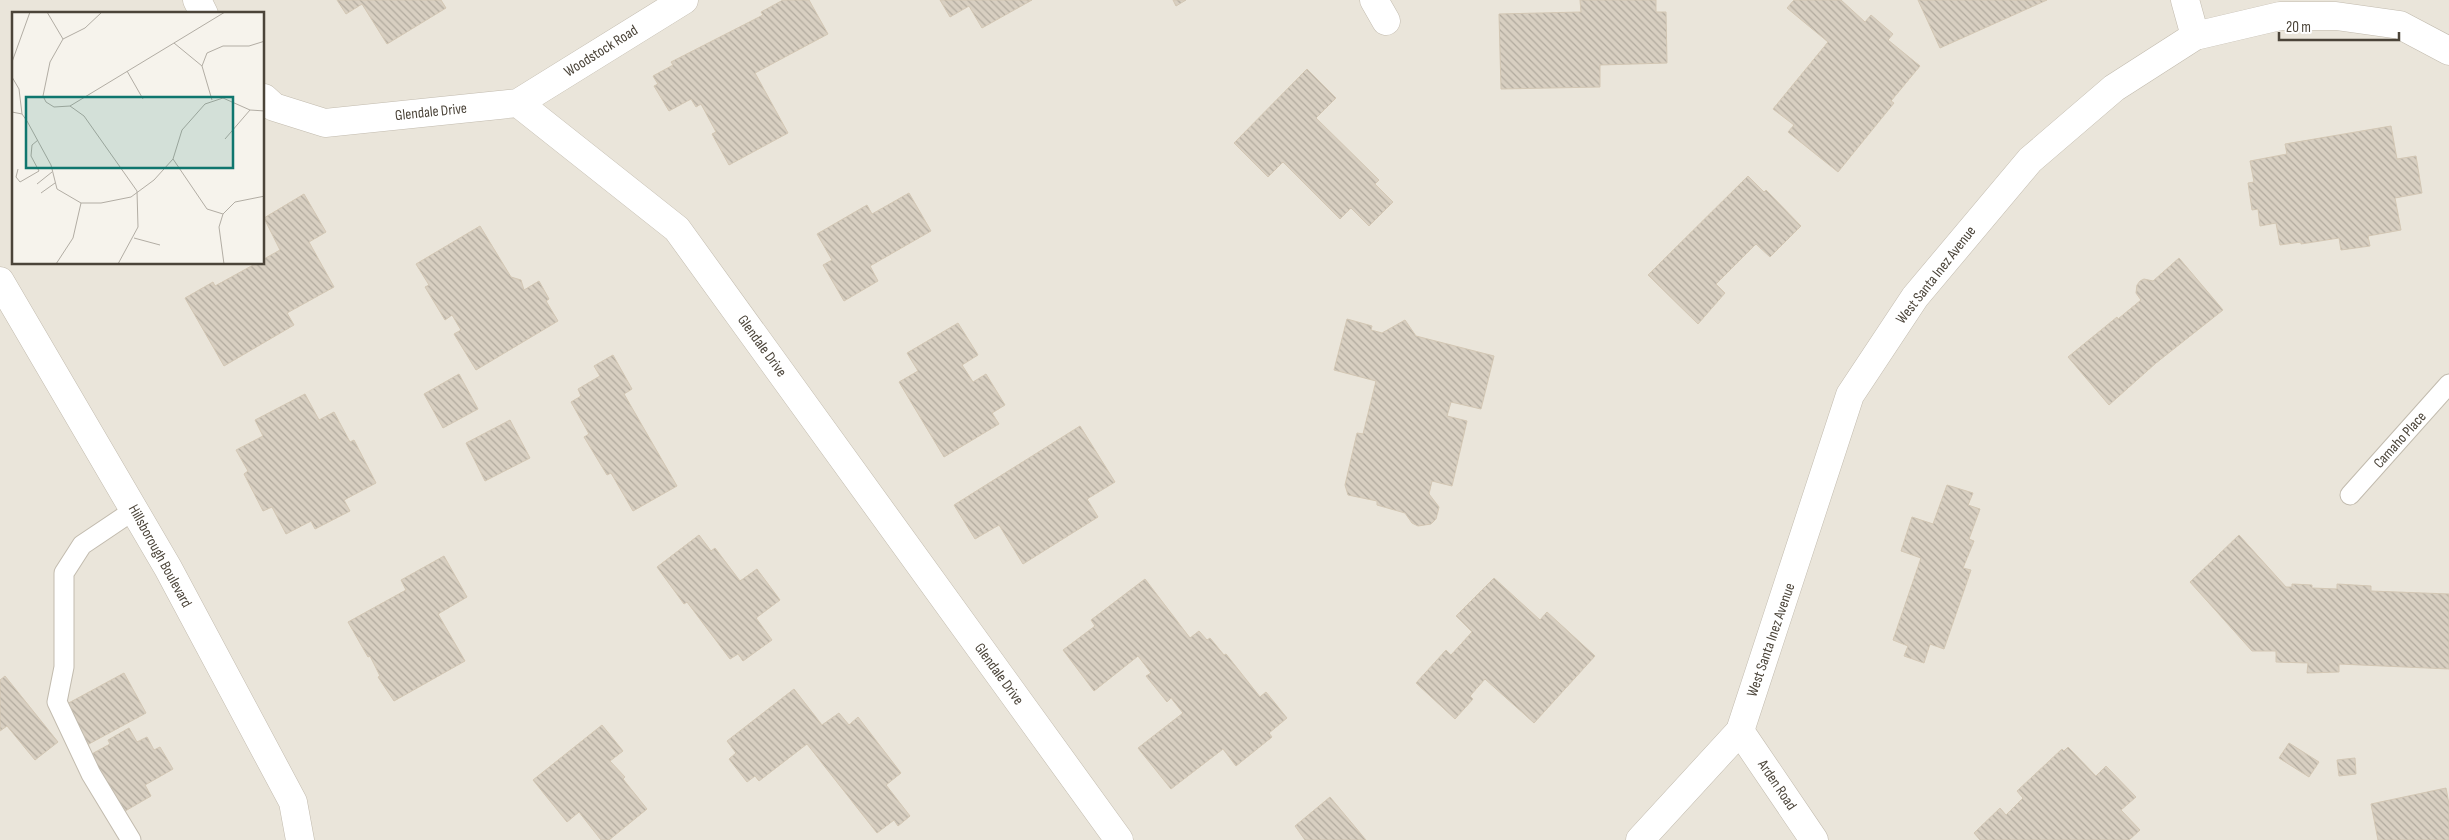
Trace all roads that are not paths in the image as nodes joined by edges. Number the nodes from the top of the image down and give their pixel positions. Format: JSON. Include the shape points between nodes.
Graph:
{"nodes":[{"id":1,"x":197,"y":0,"type":"edge"},
{"id":2,"x":684,"y":0,"type":"edge"},
{"id":3,"x":2185,"y":0,"type":"edge"},
{"id":4,"x":203,"y":12,"type":"edge"},
{"id":5,"x":2195,"y":36,"type":"junction"},
{"id":6,"x":2449,"y":51,"type":"edge"},
{"id":7,"x":265,"y":99,"type":"edge"},
{"id":8,"x":518,"y":103,"type":"junction"},
{"id":9,"x":0,"y":281,"type":"edge"},
{"id":10,"x":2449,"y":384,"type":"edge"},
{"id":11,"x":2350,"y":495,"type":"dead end"},
{"id":12,"x":134,"y":510,"type":"junction"},
{"id":13,"x":1740,"y":731,"type":"junction"},
{"id":14,"x":131,"y":840,"type":"edge"},
{"id":15,"x":300,"y":840,"type":"edge"},
{"id":16,"x":1119,"y":840,"type":"edge"},
{"id":17,"x":1640,"y":840,"type":"edge"},
{"id":18,"x":1814,"y":840,"type":"edge"}],
"edges":[{"from":1,"to":4,"type":"street"},
{"from":2,"to":8,"type":"street","name":"Woodstock Road"},
{"from":3,"to":5,"type":"street"},
{"from":5,"to":6,"type":"street","name":"West Santa Inez Avenue","via":[[2280,16],[2336,16],[2400,25]]},
{"from":5,"to":13,"type":"street","name":"West Santa Inez Avenue","via":[[2114,88],[2030,160],[1915,297],[1850,395]]},
{"from":7,"to":8,"type":"street","name":"Glendale Drive","via":[[274,107],[325,123]]},
{"from":8,"to":16,"type":"street","name":"Glendale Drive","via":[[677,229]]},
{"from":9,"to":12,"type":"street","name":"Hillsborough Boulevard"},
{"from":10,"to":11,"type":"lane","name":"Camaho Place"},
{"from":12,"to":14,"type":"lane","via":[[82,545],[64,573],[64,668],[57,702],[91,774]]},
{"from":12,"to":15,"type":"street","name":"Hillsborough Boulevard","via":[[293,802]]},
{"from":13,"to":17,"type":"street","name":"West Santa Inez Avenue"},
{"from":13,"to":18,"type":"street","name":"Arden Road"}]}
